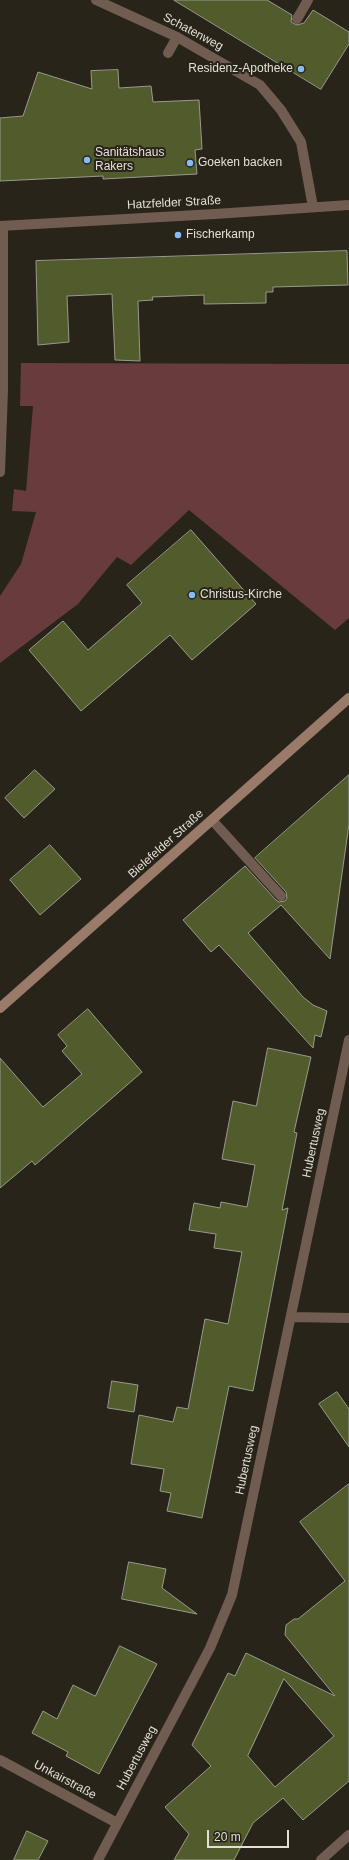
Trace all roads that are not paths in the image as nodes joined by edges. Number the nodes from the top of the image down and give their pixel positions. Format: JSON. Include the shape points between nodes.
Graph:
{"nodes":[{"id":1,"x":96,"y":0,"type":"edge"},
{"id":2,"x":308,"y":0,"type":"edge"},
{"id":3,"x":297,"y":19,"type":"dead end"},
{"id":4,"x":177,"y":37,"type":"junction"},
{"id":5,"x":168,"y":53,"type":"dead end"},
{"id":6,"x":349,"y":205,"type":"edge"},
{"id":7,"x":313,"y":207,"type":"junction"},
{"id":8,"x":2,"y":226,"type":"edge"},
{"id":9,"x":0,"y":472,"type":"edge"},
{"id":10,"x":349,"y":698,"type":"edge"},
{"id":11,"x":212,"y":820,"type":"junction"},
{"id":12,"x":281,"y":896,"type":"dead end"},
{"id":13,"x":0,"y":1008,"type":"edge"},
{"id":14,"x":349,"y":1040,"type":"edge"},
{"id":15,"x":291,"y":1317,"type":"junction"},
{"id":16,"x":349,"y":1318,"type":"edge"},
{"id":17,"x":0,"y":1760,"type":"edge"},
{"id":18,"x":117,"y":1823,"type":"junction"},
{"id":19,"x":349,"y":1835,"type":"edge"},
{"id":20,"x":98,"y":1860,"type":"edge"},
{"id":21,"x":321,"y":1860,"type":"edge"}],
"edges":[{"from":1,"to":4,"type":"street","name":"Schatenweg"},
{"from":2,"to":3,"type":"street"},
{"from":4,"to":5,"type":"street"},
{"from":4,"to":7,"type":"street","name":"Schatenweg","via":[[260,85],[281,110],[301,142]]},
{"from":6,"to":7,"type":"street","name":"Hatzfelder Straße"},
{"from":7,"to":8,"type":"street","name":"Hatzfelder Straße"},
{"from":8,"to":9,"type":"street","via":[[3,390]]},
{"from":10,"to":11,"type":"main road","name":"Bielefelder Straße"},
{"from":11,"to":12,"type":"street"},
{"from":11,"to":13,"type":"main road","name":"Bielefelder Straße"},
{"from":14,"to":15,"type":"street","name":"Hubertusweg"},
{"from":15,"to":16,"type":"street"},
{"from":15,"to":18,"type":"street","name":"Hubertusweg","via":[[232,1595],[210,1648]]},
{"from":17,"to":18,"type":"street","name":"Unkairstraße"},
{"from":18,"to":20,"type":"street","name":"Hubertusweg"},
{"from":19,"to":21,"type":"street"}]}
